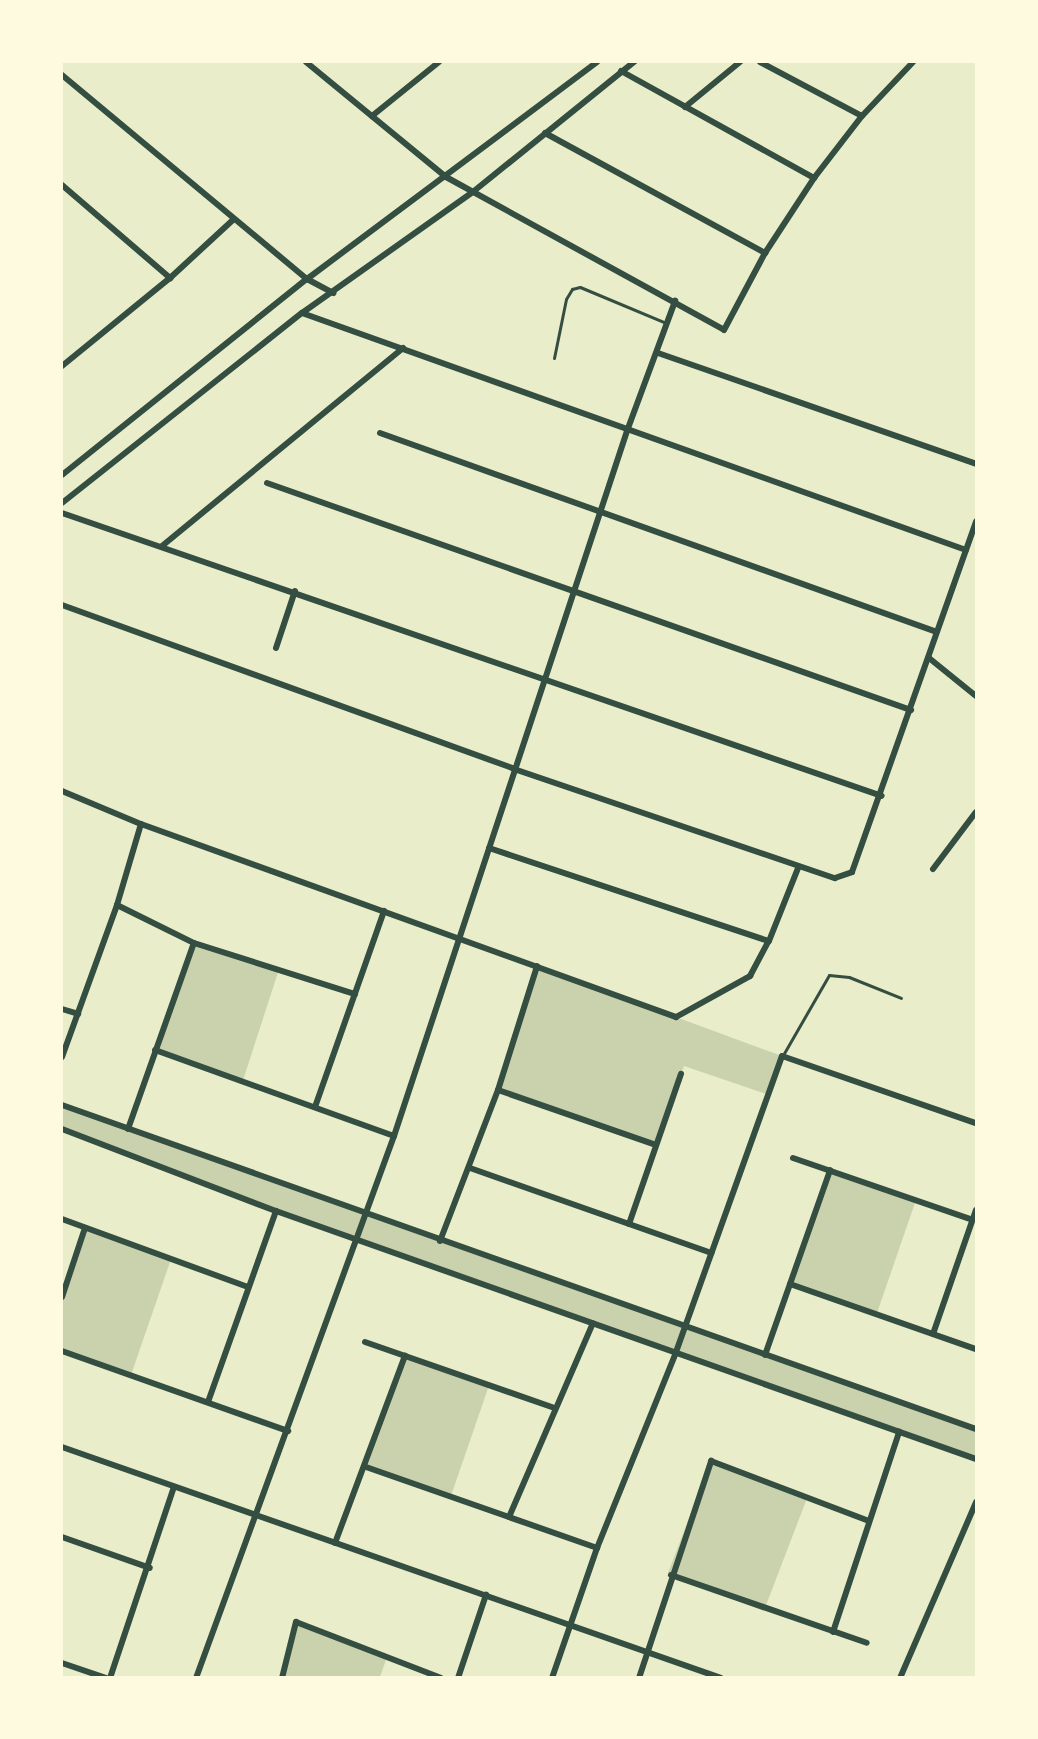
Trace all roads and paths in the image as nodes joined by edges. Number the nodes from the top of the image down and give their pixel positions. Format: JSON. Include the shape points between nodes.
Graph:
{"nodes":[{"id":1,"x":306,"y":62,"type":"edge"},
{"id":2,"x":439,"y":62,"type":"edge"},
{"id":3,"x":597,"y":62,"type":"edge"},
{"id":4,"x":634,"y":62,"type":"edge"},
{"id":5,"x":740,"y":62,"type":"edge"},
{"id":6,"x":760,"y":62,"type":"edge"},
{"id":7,"x":913,"y":62,"type":"edge"},
{"id":8,"x":621,"y":71,"type":"junction"},
{"id":9,"x":62,"y":75,"type":"edge"},
{"id":10,"x":685,"y":107,"type":"junction"},
{"id":11,"x":372,"y":116,"type":"junction"},
{"id":12,"x":862,"y":116,"type":"junction"},
{"id":13,"x":545,"y":133,"type":"junction"},
{"id":14,"x":446,"y":177,"type":"junction"},
{"id":15,"x":814,"y":178,"type":"junction"},
{"id":16,"x":62,"y":185,"type":"edge"},
{"id":17,"x":474,"y":191,"type":"junction"},
{"id":18,"x":234,"y":219,"type":"junction"},
{"id":19,"x":765,"y":253,"type":"junction"},
{"id":20,"x":170,"y":278,"type":"junction"},
{"id":21,"x":307,"y":279,"type":"junction"},
{"id":22,"x":333,"y":293,"type":"junction"},
{"id":23,"x":675,"y":301,"type":"junction"},
{"id":24,"x":302,"y":313,"type":"junction"},
{"id":25,"x":668,"y":323,"type":"junction"},
{"id":26,"x":403,"y":348,"type":"junction"},
{"id":27,"x":658,"y":353,"type":"junction"},
{"id":28,"x":554,"y":358,"type":"dead end"},
{"id":29,"x":62,"y":366,"type":"edge"},
{"id":30,"x":627,"y":431,"type":"junction"},
{"id":31,"x":380,"y":433,"type":"dead end"},
{"id":32,"x":976,"y":464,"type":"edge"},
{"id":33,"x":62,"y":475,"type":"edge"},
{"id":34,"x":267,"y":483,"type":"dead end"},
{"id":35,"x":62,"y":503,"type":"edge"},
{"id":36,"x":62,"y":513,"type":"edge"},
{"id":37,"x":601,"y":513,"type":"junction"},
{"id":38,"x":976,"y":521,"type":"edge"},
{"id":39,"x":162,"y":546,"type":"junction"},
{"id":40,"x":966,"y":550,"type":"junction"},
{"id":41,"x":295,"y":591,"type":"junction"},
{"id":42,"x":573,"y":592,"type":"junction"},
{"id":43,"x":62,"y":605,"type":"edge"},
{"id":44,"x":937,"y":632,"type":"junction"},
{"id":45,"x":276,"y":648,"type":"dead end"},
{"id":46,"x":929,"y":658,"type":"junction"},
{"id":47,"x":544,"y":680,"type":"junction"},
{"id":48,"x":976,"y":696,"type":"edge"},
{"id":49,"x":911,"y":710,"type":"junction"},
{"id":50,"x":514,"y":770,"type":"junction"},
{"id":51,"x":62,"y":793,"type":"edge"},
{"id":52,"x":882,"y":796,"type":"junction"},
{"id":53,"x":976,"y":812,"type":"edge"},
{"id":54,"x":141,"y":824,"type":"junction"},
{"id":55,"x":489,"y":848,"type":"junction"},
{"id":56,"x":798,"y":867,"type":"junction"},
{"id":57,"x":933,"y":869,"type":"dead end"},
{"id":58,"x":117,"y":905,"type":"junction"},
{"id":59,"x":384,"y":911,"type":"junction"},
{"id":60,"x":459,"y":938,"type":"junction"},
{"id":61,"x":769,"y":941,"type":"junction"},
{"id":62,"x":194,"y":943,"type":"junction"},
{"id":63,"x":537,"y":966,"type":"junction"},
{"id":64,"x":355,"y":994,"type":"junction"},
{"id":65,"x":901,"y":998,"type":"dead end"},
{"id":66,"x":62,"y":1009,"type":"edge"},
{"id":67,"x":78,"y":1014,"type":"junction"},
{"id":68,"x":155,"y":1050,"type":"junction"},
{"id":69,"x":782,"y":1056,"type":"junction"},
{"id":70,"x":62,"y":1057,"type":"edge"},
{"id":71,"x":681,"y":1074,"type":"dead end"},
{"id":72,"x":498,"y":1090,"type":"junction"},
{"id":73,"x":62,"y":1106,"type":"edge"},
{"id":74,"x":315,"y":1107,"type":"junction"},
{"id":75,"x":976,"y":1123,"type":"edge"},
{"id":76,"x":62,"y":1129,"type":"edge"},
{"id":77,"x":128,"y":1129,"type":"junction"},
{"id":78,"x":394,"y":1136,"type":"junction"},
{"id":79,"x":656,"y":1145,"type":"junction"},
{"id":80,"x":793,"y":1158,"type":"dead end"},
{"id":81,"x":470,"y":1168,"type":"junction"},
{"id":82,"x":830,"y":1170,"type":"junction"},
{"id":83,"x":976,"y":1209,"type":"edge"},
{"id":84,"x":276,"y":1211,"type":"junction"},
{"id":85,"x":365,"y":1215,"type":"junction"},
{"id":86,"x":62,"y":1219,"type":"edge"},
{"id":87,"x":973,"y":1220,"type":"junction"},
{"id":88,"x":629,"y":1224,"type":"junction"},
{"id":89,"x":85,"y":1228,"type":"junction"},
{"id":90,"x":357,"y":1239,"type":"junction"},
{"id":91,"x":440,"y":1241,"type":"junction"},
{"id":92,"x":711,"y":1253,"type":"junction"},
{"id":93,"x":790,"y":1284,"type":"junction"},
{"id":94,"x":248,"y":1287,"type":"junction"},
{"id":95,"x":62,"y":1297,"type":"edge"},
{"id":96,"x":594,"y":1323,"type":"junction"},
{"id":97,"x":685,"y":1327,"type":"junction"},
{"id":98,"x":933,"y":1334,"type":"junction"},
{"id":99,"x":365,"y":1342,"type":"dead end"},
{"id":100,"x":976,"y":1349,"type":"edge"},
{"id":101,"x":62,"y":1351,"type":"edge"},
{"id":102,"x":676,"y":1352,"type":"junction"},
{"id":103,"x":765,"y":1355,"type":"junction"},
{"id":104,"x":405,"y":1356,"type":"junction"},
{"id":105,"x":208,"y":1402,"type":"junction"},
{"id":106,"x":554,"y":1408,"type":"junction"},
{"id":107,"x":976,"y":1429,"type":"edge"},
{"id":108,"x":288,"y":1431,"type":"junction"},
{"id":109,"x":899,"y":1432,"type":"junction"},
{"id":110,"x":62,"y":1447,"type":"edge"},
{"id":111,"x":976,"y":1459,"type":"edge"},
{"id":112,"x":366,"y":1467,"type":"junction"},
{"id":113,"x":174,"y":1486,"type":"junction"},
{"id":114,"x":976,"y":1502,"type":"edge"},
{"id":115,"x":254,"y":1515,"type":"junction"},
{"id":116,"x":509,"y":1517,"type":"junction"},
{"id":117,"x":869,"y":1521,"type":"junction"},
{"id":118,"x":62,"y":1537,"type":"edge"},
{"id":119,"x":335,"y":1543,"type":"junction"},
{"id":120,"x":597,"y":1548,"type":"junction"},
{"id":121,"x":150,"y":1568,"type":"junction"},
{"id":122,"x":671,"y":1575,"type":"junction"},
{"id":123,"x":486,"y":1595,"type":"junction"},
{"id":124,"x":569,"y":1624,"type":"junction"},
{"id":125,"x":832,"y":1632,"type":"junction"},
{"id":126,"x":867,"y":1643,"type":"dead end"},
{"id":127,"x":650,"y":1653,"type":"junction"},
{"id":128,"x":62,"y":1663,"type":"edge"},
{"id":129,"x":108,"y":1677,"type":"edge"},
{"id":130,"x":196,"y":1677,"type":"edge"},
{"id":131,"x":282,"y":1677,"type":"edge"},
{"id":132,"x":441,"y":1677,"type":"edge"},
{"id":133,"x":458,"y":1677,"type":"edge"},
{"id":134,"x":552,"y":1677,"type":"edge"},
{"id":135,"x":639,"y":1677,"type":"edge"},
{"id":136,"x":721,"y":1677,"type":"edge"},
{"id":137,"x":900,"y":1677,"type":"edge"}],
"edges":[{"from":1,"to":11,"type":"street"},
{"from":2,"to":11,"type":"street"},
{"from":3,"to":14,"type":"street"},
{"from":4,"to":8,"type":"street"},
{"from":5,"to":10,"type":"street"},
{"from":6,"to":12,"type":"street"},
{"from":7,"to":12,"type":"street"},
{"from":8,"to":10,"type":"street"},
{"from":8,"to":13,"type":"street"},
{"from":9,"to":18,"type":"street"},
{"from":10,"to":15,"type":"street"},
{"from":11,"to":14,"type":"street"},
{"from":12,"to":15,"type":"street"},
{"from":13,"to":17,"type":"street"},
{"from":13,"to":19,"type":"street"},
{"from":14,"to":17,"type":"street"},
{"from":14,"to":21,"type":"street"},
{"from":15,"to":19,"type":"street"},
{"from":16,"to":20,"type":"street"},
{"from":17,"to":22,"type":"street"},
{"from":17,"to":23,"type":"street"},
{"from":18,"to":20,"type":"street"},
{"from":18,"to":21,"type":"street"},
{"from":19,"to":23,"type":"street","via":[[724,330]]},
{"from":20,"to":29,"type":"street"},
{"from":21,"to":22,"type":"street"},
{"from":21,"to":33,"type":"street"},
{"from":22,"to":24,"type":"street"},
{"from":23,"to":25,"type":"street"},
{"from":24,"to":26,"type":"street"},
{"from":24,"to":35,"type":"street"},
{"from":25,"to":27,"type":"street"},
{"from":25,"to":28,"type":"lane","via":[[580,287],[566,298]]},
{"from":26,"to":30,"type":"street"},
{"from":26,"to":39,"type":"street"},
{"from":27,"to":30,"type":"street"},
{"from":27,"to":32,"type":"street"},
{"from":30,"to":37,"type":"street"},
{"from":30,"to":40,"type":"street"},
{"from":31,"to":37,"type":"street"},
{"from":34,"to":42,"type":"street"},
{"from":36,"to":39,"type":"street"},
{"from":37,"to":42,"type":"street"},
{"from":37,"to":44,"type":"street"},
{"from":38,"to":40,"type":"street"},
{"from":39,"to":41,"type":"street"},
{"from":40,"to":44,"type":"street"},
{"from":41,"to":45,"type":"street"},
{"from":41,"to":47,"type":"street"},
{"from":42,"to":47,"type":"street"},
{"from":42,"to":49,"type":"street"},
{"from":43,"to":50,"type":"street"},
{"from":44,"to":46,"type":"street"},
{"from":46,"to":48,"type":"street"},
{"from":46,"to":49,"type":"street"},
{"from":47,"to":50,"type":"street"},
{"from":47,"to":52,"type":"street"},
{"from":49,"to":52,"type":"street"},
{"from":50,"to":55,"type":"street"},
{"from":50,"to":56,"type":"street"},
{"from":51,"to":54,"type":"street"},
{"from":52,"to":56,"type":"street","via":[[852,872],[834,878]]},
{"from":53,"to":57,"type":"street"},
{"from":54,"to":58,"type":"street"},
{"from":54,"to":59,"type":"street"},
{"from":55,"to":60,"type":"street"},
{"from":55,"to":61,"type":"street"},
{"from":56,"to":61,"type":"street"},
{"from":58,"to":62,"type":"street"},
{"from":58,"to":67,"type":"street"},
{"from":59,"to":60,"type":"street"},
{"from":59,"to":64,"type":"street"},
{"from":60,"to":63,"type":"street"},
{"from":60,"to":78,"type":"street"},
{"from":61,"to":63,"type":"street","via":[[750,976],[676,1017]]},
{"from":62,"to":64,"type":"street"},
{"from":62,"to":68,"type":"street"},
{"from":63,"to":72,"type":"street"},
{"from":64,"to":74,"type":"street"},
{"from":65,"to":69,"type":"lane","via":[[849,977],[829,975]]},
{"from":66,"to":67,"type":"street"},
{"from":67,"to":70,"type":"street"},
{"from":68,"to":74,"type":"street"},
{"from":68,"to":77,"type":"street"},
{"from":69,"to":75,"type":"street"},
{"from":69,"to":92,"type":"street"},
{"from":71,"to":79,"type":"street"},
{"from":72,"to":79,"type":"street"},
{"from":72,"to":81,"type":"street"},
{"from":73,"to":77,"type":"street"},
{"from":74,"to":78,"type":"street"},
{"from":76,"to":84,"type":"street"},
{"from":77,"to":85,"type":"street"},
{"from":78,"to":85,"type":"street"},
{"from":79,"to":88,"type":"street"},
{"from":80,"to":82,"type":"street"},
{"from":81,"to":88,"type":"street"},
{"from":81,"to":91,"type":"street"},
{"from":82,"to":87,"type":"street"},
{"from":82,"to":93,"type":"street"},
{"from":83,"to":87,"type":"street"},
{"from":84,"to":90,"type":"street"},
{"from":84,"to":94,"type":"street"},
{"from":85,"to":90,"type":"street"},
{"from":85,"to":91,"type":"street"},
{"from":86,"to":89,"type":"street"},
{"from":87,"to":98,"type":"street"},
{"from":88,"to":92,"type":"street"},
{"from":89,"to":94,"type":"street"},
{"from":89,"to":95,"type":"street"},
{"from":90,"to":96,"type":"street"},
{"from":90,"to":108,"type":"street"},
{"from":91,"to":97,"type":"street"},
{"from":92,"to":97,"type":"street"},
{"from":93,"to":98,"type":"street"},
{"from":93,"to":103,"type":"street"},
{"from":94,"to":105,"type":"street"},
{"from":96,"to":102,"type":"street"},
{"from":96,"to":106,"type":"street"},
{"from":97,"to":102,"type":"street"},
{"from":97,"to":103,"type":"street"},
{"from":98,"to":100,"type":"street"},
{"from":99,"to":104,"type":"street"},
{"from":101,"to":105,"type":"street"},
{"from":102,"to":109,"type":"street"},
{"from":102,"to":120,"type":"street"},
{"from":103,"to":107,"type":"street"},
{"from":104,"to":106,"type":"street"},
{"from":104,"to":112,"type":"street"},
{"from":105,"to":108,"type":"street"},
{"from":106,"to":116,"type":"street"},
{"from":108,"to":115,"type":"street"},
{"from":109,"to":111,"type":"street"},
{"from":109,"to":117,"type":"street"},
{"from":110,"to":113,"type":"street"},
{"from":112,"to":116,"type":"street"},
{"from":112,"to":119,"type":"street"},
{"from":113,"to":115,"type":"street"},
{"from":113,"to":121,"type":"street"},
{"from":114,"to":137,"type":"street"},
{"from":115,"to":119,"type":"street"},
{"from":115,"to":130,"type":"street"},
{"from":116,"to":120,"type":"street"},
{"from":117,"to":122,"type":"street","via":[[711,1461]]},
{"from":117,"to":125,"type":"street"},
{"from":118,"to":121,"type":"street"},
{"from":119,"to":123,"type":"street"},
{"from":120,"to":124,"type":"street"},
{"from":121,"to":129,"type":"street"},
{"from":122,"to":125,"type":"street"},
{"from":122,"to":127,"type":"street"},
{"from":123,"to":124,"type":"street"},
{"from":123,"to":133,"type":"street"},
{"from":124,"to":127,"type":"street"},
{"from":124,"to":134,"type":"street"},
{"from":125,"to":126,"type":"street"},
{"from":127,"to":135,"type":"street"},
{"from":127,"to":136,"type":"street"},
{"from":128,"to":129,"type":"street"},
{"from":131,"to":132,"type":"street","via":[[296,1622]]}]}
